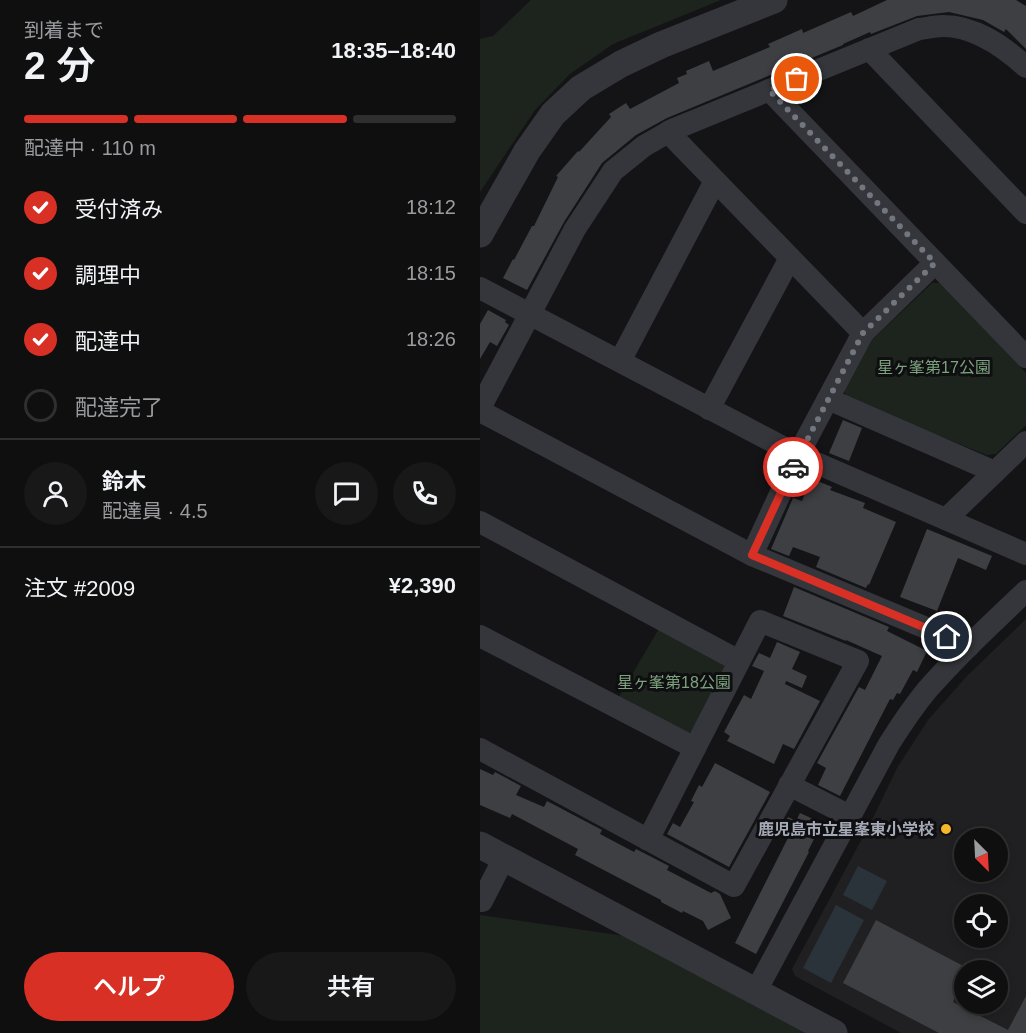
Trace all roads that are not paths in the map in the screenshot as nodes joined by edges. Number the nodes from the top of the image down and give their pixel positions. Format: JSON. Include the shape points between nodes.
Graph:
{"nodes":[{"id":1,"x":774,"y":0,"type":"edge"},
{"id":2,"x":869,"y":50,"type":"junction"},
{"id":3,"x":1026,"y":67,"type":"edge"},
{"id":4,"x":769,"y":90,"type":"junction"},
{"id":5,"x":668,"y":132,"type":"junction"},
{"id":6,"x":715,"y":181,"type":"junction"},
{"id":7,"x":1026,"y":213,"type":"edge"},
{"id":8,"x":480,"y":234,"type":"edge"},
{"id":9,"x":790,"y":258,"type":"junction"},
{"id":10,"x":935,"y":263,"type":"junction"},
{"id":11,"x":480,"y":288,"type":"edge"},
{"id":12,"x":530,"y":314,"type":"junction"},
{"id":13,"x":863,"y":333,"type":"junction"},
{"id":14,"x":1026,"y":357,"type":"edge"},
{"id":15,"x":620,"y":361,"type":"junction"},
{"id":16,"x":828,"y":399,"type":"junction"},
{"id":17,"x":710,"y":408,"type":"junction"},
{"id":18,"x":480,"y":409,"type":"edge"},
{"id":19,"x":1026,"y":442,"type":"edge"},
{"id":20,"x":798,"y":455,"type":"junction"},
{"id":21,"x":996,"y":472,"type":"junction"},
{"id":22,"x":946,"y":519,"type":"junction"},
{"id":23,"x":480,"y":522,"type":"edge"},
{"id":24,"x":1026,"y":554,"type":"edge"},
{"id":25,"x":752,"y":555,"type":"junction"},
{"id":26,"x":1026,"y":591,"type":"edge"},
{"id":27,"x":480,"y":636,"type":"edge"},
{"id":28,"x":969,"y":646,"type":"junction"},
{"id":29,"x":739,"y":661,"type":"junction"},
{"id":30,"x":694,"y":748,"type":"junction"},
{"id":31,"x":480,"y":749,"type":"edge"},
{"id":32,"x":789,"y":785,"type":"junction"},
{"id":33,"x":850,"y":816,"type":"junction"},
{"id":34,"x":648,"y":840,"type":"junction"},
{"id":35,"x":480,"y":845,"type":"edge"},
{"id":36,"x":504,"y":858,"type":"junction"},
{"id":37,"x":480,"y":901,"type":"edge"},
{"id":38,"x":756,"y":991,"type":"junction"},
{"id":39,"x":834,"y":1033,"type":"edge"}],
"edges":[{"from":1,"to":8,"type":"street","via":[[661,45],[581,88],[553,114],[533,142]]},
{"from":2,"to":3,"type":"street","via":[[919,29],[942,26],[983,36]]},
{"from":2,"to":4,"type":"street"},
{"from":2,"to":7,"type":"street"},
{"from":4,"to":5,"type":"street"},
{"from":4,"to":10,"type":"street"},
{"from":5,"to":6,"type":"street"},
{"from":5,"to":12,"type":"street","via":[[613,171],[575,229]]},
{"from":6,"to":9,"type":"street"},
{"from":6,"to":15,"type":"street"},
{"from":9,"to":13,"type":"street"},
{"from":9,"to":17,"type":"street"},
{"from":10,"to":13,"type":"street"},
{"from":10,"to":14,"type":"street"},
{"from":11,"to":12,"type":"street"},
{"from":12,"to":15,"type":"street"},
{"from":12,"to":18,"type":"street"},
{"from":13,"to":16,"type":"street"},
{"from":15,"to":17,"type":"street"},
{"from":16,"to":20,"type":"street"},
{"from":16,"to":21,"type":"street"},
{"from":17,"to":20,"type":"street"},
{"from":18,"to":25,"type":"street"},
{"from":19,"to":21,"type":"street"},
{"from":20,"to":22,"type":"street"},
{"from":20,"to":25,"type":"street"},
{"from":21,"to":22,"type":"street"},
{"from":22,"to":24,"type":"street"},
{"from":23,"to":29,"type":"street"},
{"from":25,"to":28,"type":"street"},
{"from":26,"to":28,"type":"street"},
{"from":27,"to":30,"type":"street"},
{"from":28,"to":33,"type":"street","via":[[903,721]]},
{"from":29,"to":30,"type":"street"},
{"from":29,"to":32,"type":"street","via":[[760,621],[858,661]]},
{"from":30,"to":34,"type":"street"},
{"from":31,"to":34,"type":"street"},
{"from":32,"to":33,"type":"street"},
{"from":32,"to":34,"type":"street","via":[[734,886]]},
{"from":33,"to":38,"type":"street"},
{"from":35,"to":36,"type":"street"},
{"from":36,"to":37,"type":"street"},
{"from":36,"to":38,"type":"street"},
{"from":38,"to":39,"type":"street"}]}
